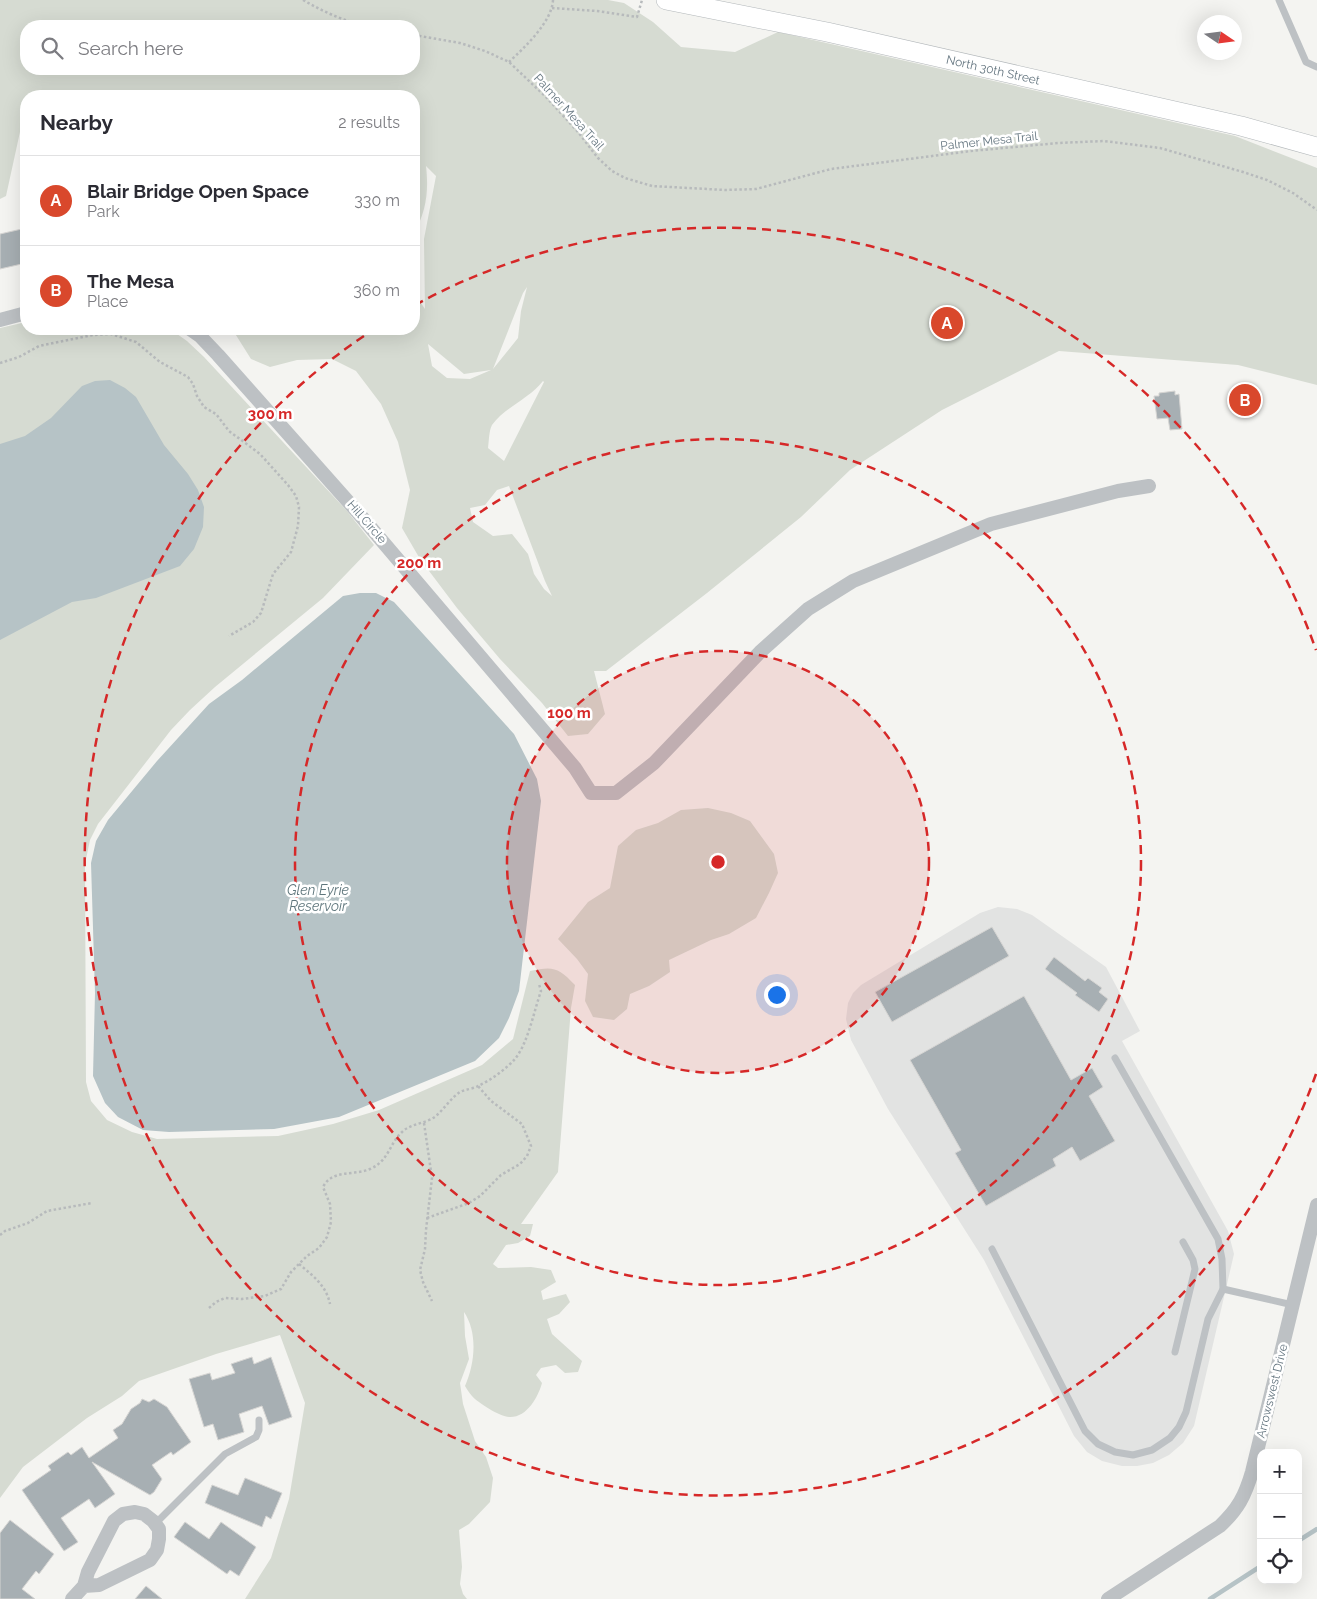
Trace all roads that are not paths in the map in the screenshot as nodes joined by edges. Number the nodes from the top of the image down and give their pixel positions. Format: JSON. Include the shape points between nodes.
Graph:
{"nodes":[{"id":1,"x":666,"y":0,"type":"edge"},
{"id":2,"x":1279,"y":0,"type":"edge"},
{"id":3,"x":695,"y":2,"type":"edge"},
{"id":4,"x":1317,"y":67,"type":"edge"},
{"id":5,"x":1317,"y":147,"type":"edge"},
{"id":6,"x":20,"y":315,"type":"edge"},
{"id":7,"x":0,"y":320,"type":"edge"},
{"id":8,"x":199,"y":335,"type":"edge"},
{"id":9,"x":1149,"y":486,"type":"dead end"},
{"id":10,"x":1115,"y":1058,"type":"dead end"},
{"id":11,"x":1317,"y":1205,"type":"edge"},
{"id":12,"x":1183,"y":1242,"type":"dead end"},
{"id":13,"x":992,"y":1249,"type":"dead end"},
{"id":14,"x":1223,"y":1289,"type":"junction"},
{"id":15,"x":1293,"y":1305,"type":"junction"},
{"id":16,"x":1175,"y":1352,"type":"dead end"},
{"id":17,"x":259,"y":1420,"type":"dead end"},
{"id":18,"x":155,"y":1524,"type":"junction"},
{"id":19,"x":84,"y":1586,"type":"junction"},
{"id":20,"x":72,"y":1599,"type":"edge"},
{"id":21,"x":1108,"y":1599,"type":"edge"}],
"edges":[{"from":1,"to":3,"type":"main road","name":"North 30th Street"},
{"from":2,"to":4,"type":"lane","via":[[1306,62]]},
{"from":3,"to":5,"type":"main road","name":"North 30th Street","via":[[1241,126]]},
{"from":6,"to":7,"type":"street"},
{"from":8,"to":9,"type":"street","name":"Hill Circle","via":[[360,515],[575,768],[591,793],[616,793],[654,763],[760,652],[808,609],[853,581],[992,524]]},
{"from":10,"to":14,"type":"lane","via":[[1218,1239]]},
{"from":11,"to":15,"type":"street","name":"Arrowswest Drive"},
{"from":12,"to":16,"type":"lane","via":[[1195,1269]]},
{"from":13,"to":14,"type":"lane","via":[[1085,1431],[1098,1444],[1115,1452],[1133,1454],[1152,1450],[1170,1438],[1179,1427],[1186,1412],[1208,1319]]},
{"from":14,"to":15,"type":"lane"},
{"from":15,"to":21,"type":"street","name":"Arrowswest Drive","via":[[1252,1472],[1241,1502],[1220,1526]]},
{"from":17,"to":18,"type":"lane","via":[[256,1437],[225,1454]]},
{"from":18,"to":19,"type":"street","via":[[159,1529],[159,1539],[150,1560],[99,1585]]},
{"from":18,"to":19,"type":"street","via":[[144,1514],[135,1512],[123,1514],[114,1521]]},
{"from":19,"to":20,"type":"street"}]}
